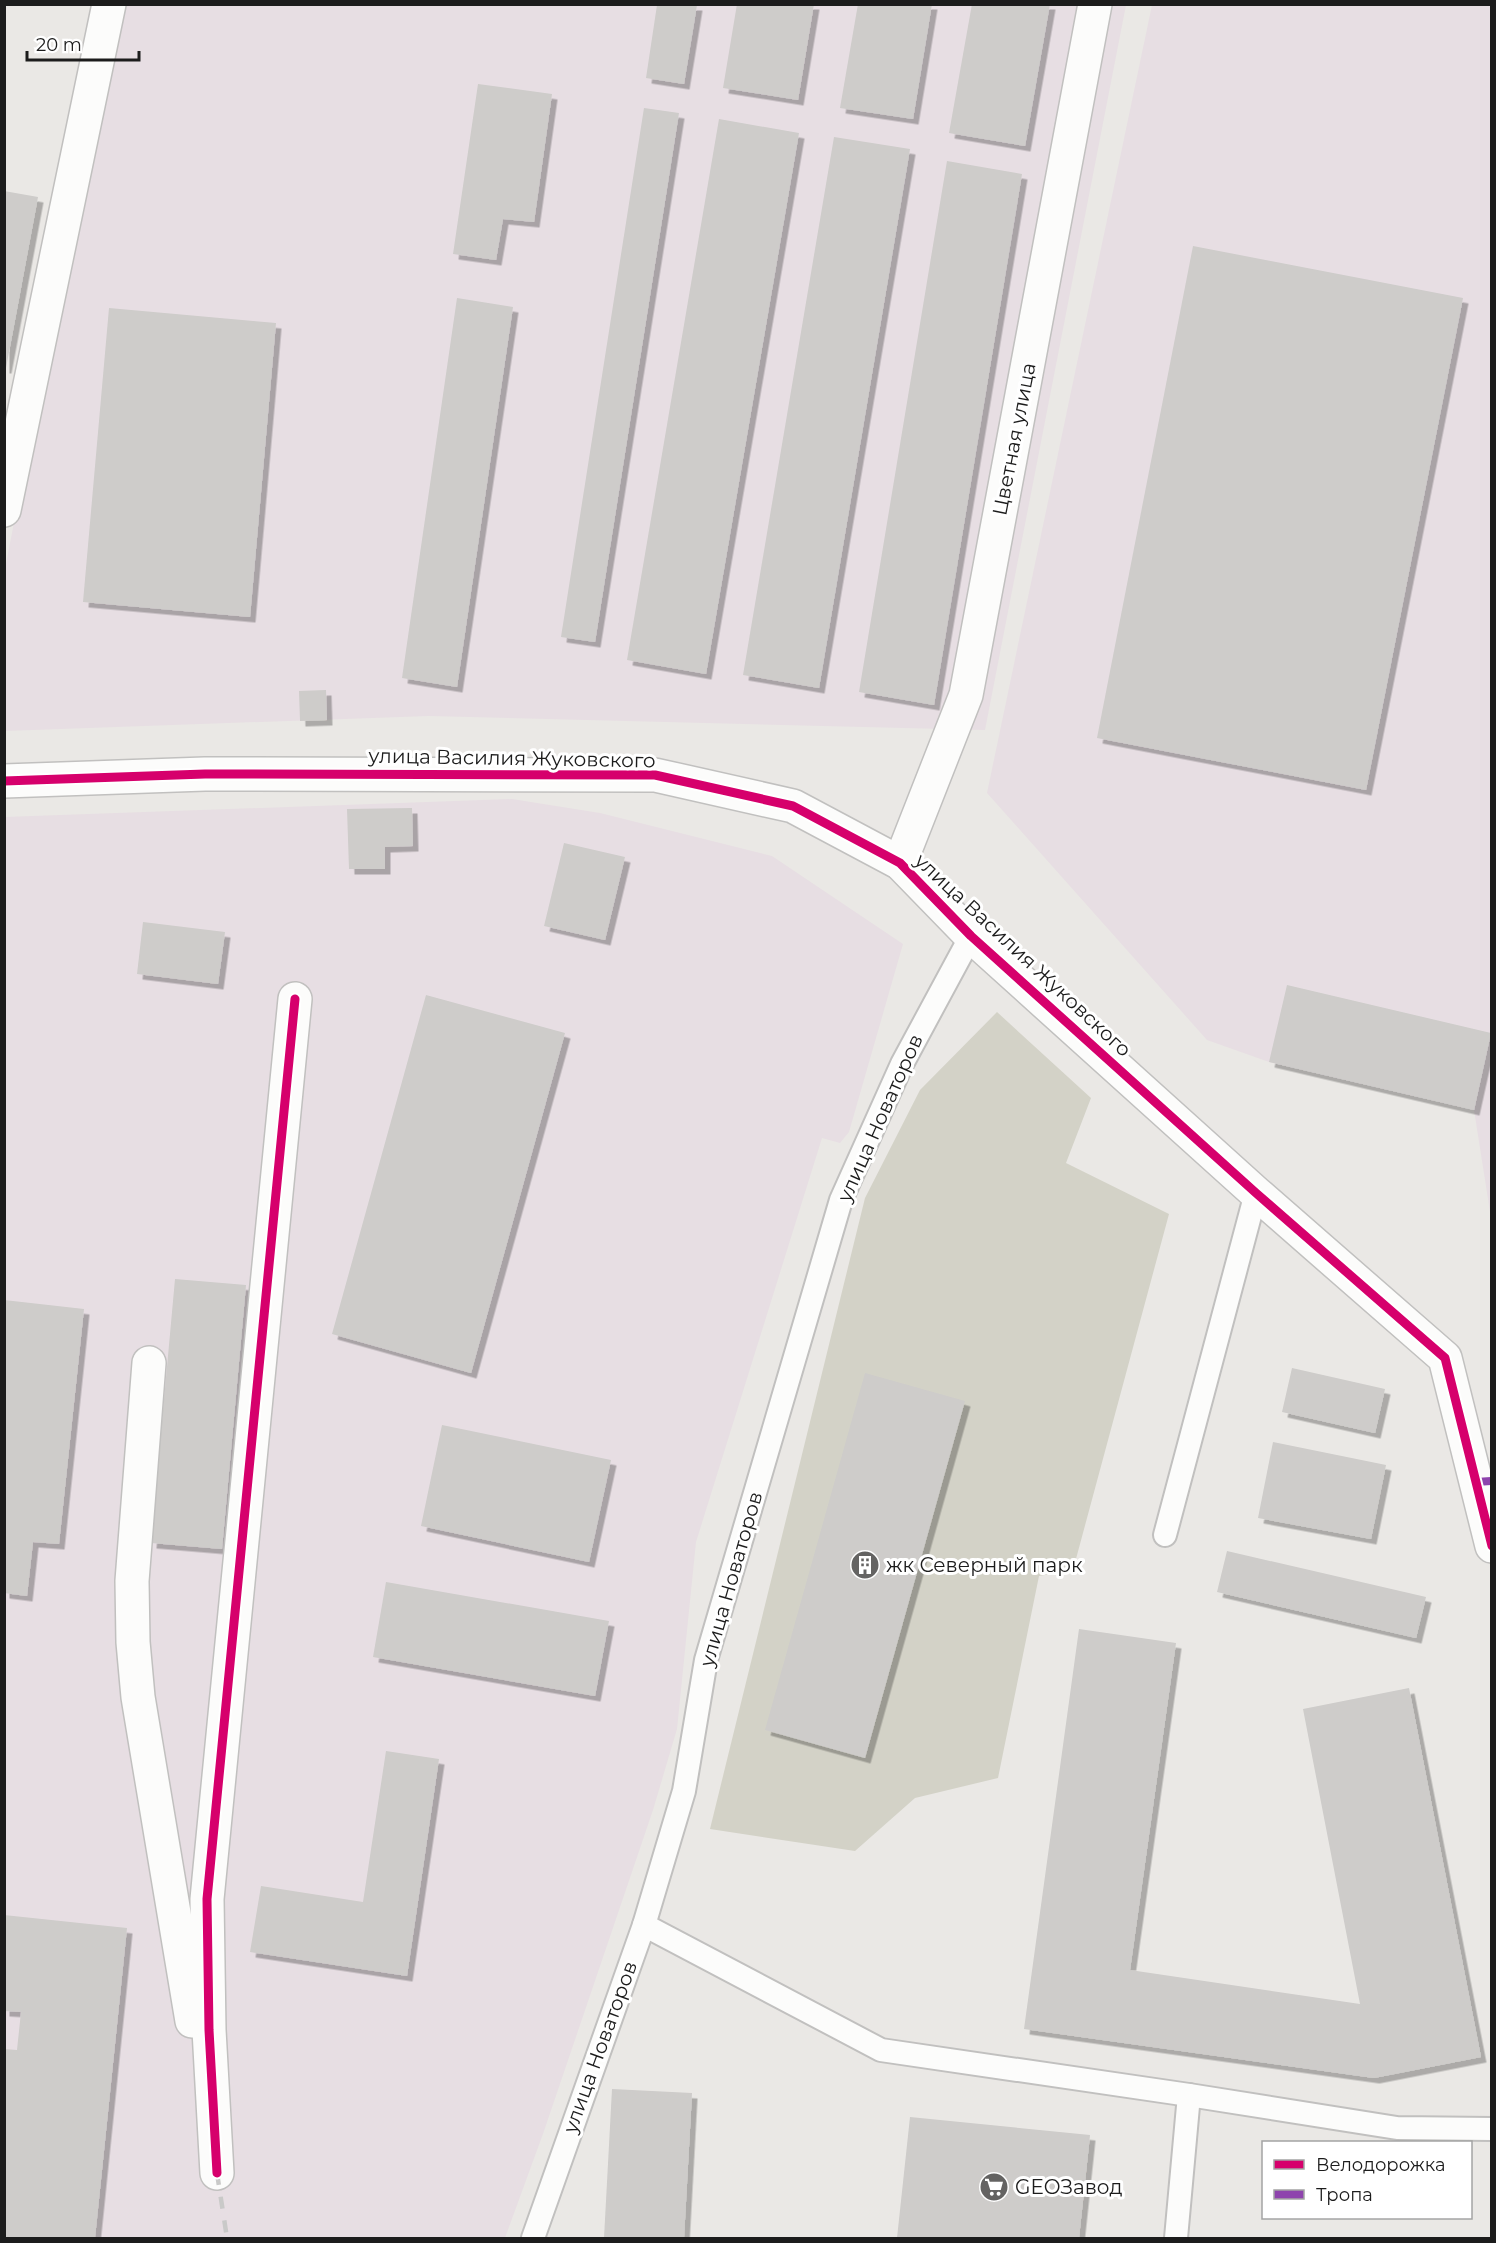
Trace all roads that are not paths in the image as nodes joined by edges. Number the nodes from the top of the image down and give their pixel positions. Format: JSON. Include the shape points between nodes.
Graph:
{"nodes":[{"id":1,"x":109,"y":4,"type":"edge"},
{"id":2,"x":1095,"y":4,"type":"edge"},
{"id":3,"x":4,"y":510,"type":"edge"},
{"id":4,"x":4,"y":781,"type":"edge"},
{"id":5,"x":900,"y":863,"type":"junction"},
{"id":6,"x":970,"y":936,"type":"junction"},
{"id":7,"x":295,"y":999,"type":"dead end"},
{"id":8,"x":1256,"y":1193,"type":"junction"},
{"id":9,"x":149,"y":1364,"type":"dead end"},
{"id":10,"x":1165,"y":1535,"type":"dead end"},
{"id":11,"x":1491,"y":1546,"type":"edge"},
{"id":12,"x":644,"y":1925,"type":"junction"},
{"id":13,"x":1190,"y":2095,"type":"junction"},
{"id":14,"x":1491,"y":2129,"type":"edge"},
{"id":15,"x":533,"y":2238,"type":"edge"},
{"id":16,"x":1176,"y":2238,"type":"edge"}],
"edges":[{"from":1,"to":3,"type":"street"},
{"from":2,"to":5,"type":"street","name":"Цветная улица","via":[[966,695]]},
{"from":4,"to":5,"type":"street","name":"улица Василия Жуковского","via":[[205,774],[655,775],[793,806]]},
{"from":5,"to":6,"type":"street","name":"улица Василия Жуковского"},
{"from":6,"to":8,"type":"street","name":"улица Василия Жуковского"},
{"from":6,"to":12,"type":"lane","name":"улица Новаторов","via":[[902,1064],[842,1200],[706,1660],[684,1791]]},
{"from":7,"to":9,"type":"street","via":[[207,1899],[208,2030],[217,2173],[136,1675],[132,1581]]},
{"from":8,"to":10,"type":"lane"},
{"from":8,"to":11,"type":"street","name":"улица Василия Жуковского","via":[[1445,1359]]},
{"from":12,"to":13,"type":"lane","via":[[881,2050]]},
{"from":12,"to":15,"type":"lane","name":"улица Новаторов"},
{"from":13,"to":14,"type":"lane","via":[[1397,2128]]},
{"from":13,"to":16,"type":"lane"}]}
